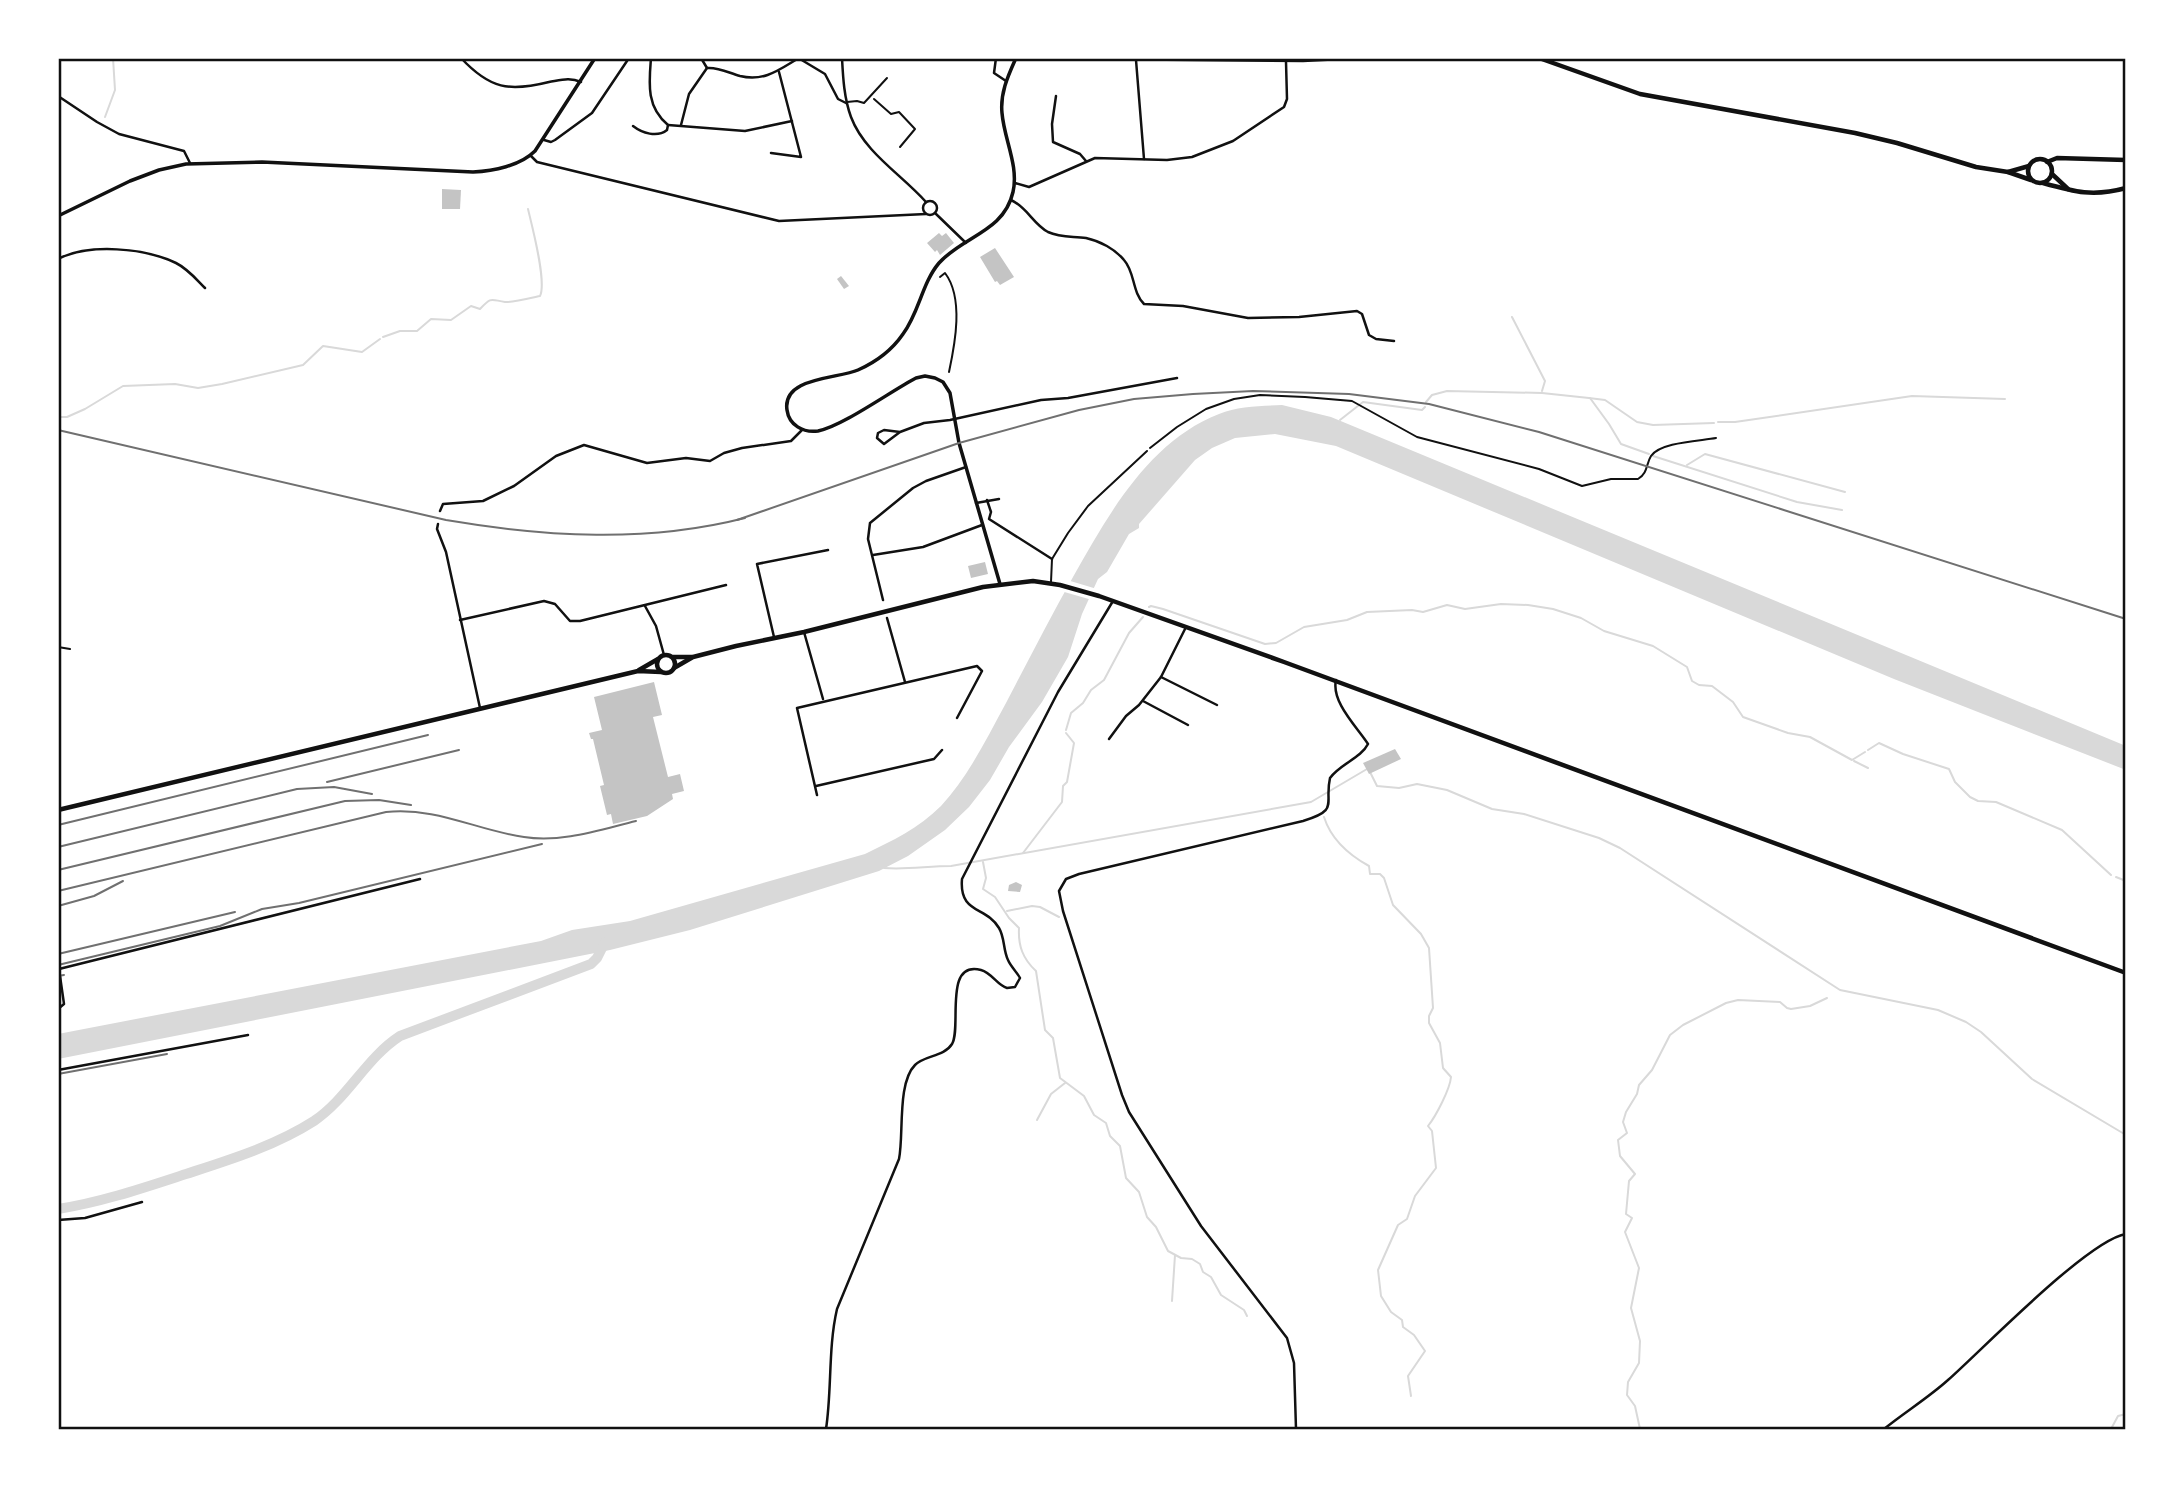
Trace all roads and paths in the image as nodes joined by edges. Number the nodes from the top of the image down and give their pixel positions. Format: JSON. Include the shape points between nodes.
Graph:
{"nodes":[{"id":1,"x":461,"y":58,"type":"edge"},
{"id":2,"x":595,"y":58,"type":"edge"},
{"id":3,"x":629,"y":58,"type":"edge"},
{"id":4,"x":643,"y":58,"type":"edge"},
{"id":5,"x":701,"y":58,"type":"edge"},
{"id":6,"x":799,"y":58,"type":"edge"},
{"id":7,"x":842,"y":58,"type":"edge"},
{"id":8,"x":996,"y":58,"type":"edge"},
{"id":9,"x":1016,"y":58,"type":"edge"},
{"id":10,"x":1087,"y":58,"type":"edge"},
{"id":11,"x":1342,"y":58,"type":"edge"},
{"id":12,"x":1539,"y":58,"type":"edge"},
{"id":13,"x":651,"y":59,"type":"edge"},
{"id":14,"x":1175,"y":59,"type":"edge"},
{"id":15,"x":1286,"y":59,"type":"edge"},
{"id":16,"x":1136,"y":60,"type":"junction"},
{"id":17,"x":707,"y":68,"type":"junction"},
{"id":18,"x":779,"y":72,"type":"junction"},
{"id":19,"x":887,"y":78,"type":"dead end"},
{"id":20,"x":1006,"y":80,"type":"junction"},
{"id":21,"x":581,"y":82,"type":"junction"},
{"id":22,"x":58,"y":96,"type":"edge"},
{"id":23,"x":870,"y":96,"type":"junction"},
{"id":24,"x":1056,"y":96,"type":"dead end"},
{"id":25,"x":846,"y":103,"type":"junction"},
{"id":26,"x":792,"y":121,"type":"junction"},
{"id":27,"x":668,"y":125,"type":"junction"},
{"id":28,"x":681,"y":125,"type":"junction"},
{"id":29,"x":633,"y":126,"type":"dead end"},
{"id":30,"x":544,"y":139,"type":"junction"},
{"id":31,"x":900,"y":147,"type":"dead end"},
{"id":32,"x":771,"y":153,"type":"dead end"},
{"id":33,"x":531,"y":156,"type":"junction"},
{"id":34,"x":1144,"y":159,"type":"junction"},
{"id":35,"x":2064,"y":159,"type":"junction"},
{"id":36,"x":2126,"y":160,"type":"edge"},
{"id":37,"x":1086,"y":161,"type":"junction"},
{"id":38,"x":2047,"y":162,"type":"junction"},
{"id":39,"x":190,"y":163,"type":"junction"},
{"id":40,"x":2029,"y":166,"type":"junction"},
{"id":41,"x":2008,"y":172,"type":"junction"},
{"id":42,"x":2052,"y":172,"type":"junction"},
{"id":43,"x":2031,"y":180,"type":"junction"},
{"id":44,"x":1015,"y":183,"type":"junction"},
{"id":45,"x":2043,"y":183,"type":"junction"},
{"id":46,"x":2126,"y":188,"type":"edge"},
{"id":47,"x":2069,"y":189,"type":"junction"},
{"id":48,"x":1011,"y":200,"type":"junction"},
{"id":49,"x":926,"y":202,"type":"junction"},
{"id":50,"x":923,"y":208,"type":"junction"},
{"id":51,"x":935,"y":213,"type":"junction"},
{"id":52,"x":918,"y":214,"type":"junction"},
{"id":53,"x":926,"y":214,"type":"junction"},
{"id":54,"x":58,"y":216,"type":"edge"},
{"id":55,"x":965,"y":243,"type":"junction"},
{"id":56,"x":58,"y":259,"type":"edge"},
{"id":57,"x":940,"y":276,"type":"dead end"},
{"id":58,"x":205,"y":288,"type":"dead end"},
{"id":59,"x":1394,"y":341,"type":"dead end"},
{"id":60,"x":949,"y":372,"type":"dead end"},
{"id":61,"x":1177,"y":378,"type":"dead end"},
{"id":62,"x":954,"y":419,"type":"junction"},
{"id":63,"x":802,"y":430,"type":"junction"},
{"id":64,"x":900,"y":432,"type":"junction"},
{"id":65,"x":1716,"y":438,"type":"dead end"},
{"id":66,"x":1147,"y":451,"type":"joint"},
{"id":67,"x":966,"y":467,"type":"junction"},
{"id":68,"x":999,"y":499,"type":"dead end"},
{"id":69,"x":987,"y":500,"type":"junction"},
{"id":70,"x":976,"y":503,"type":"junction"},
{"id":71,"x":440,"y":511,"type":"dead end"},
{"id":72,"x":438,"y":524,"type":"dead end"},
{"id":73,"x":982,"y":525,"type":"junction"},
{"id":74,"x":828,"y":550,"type":"dead end"},
{"id":75,"x":873,"y":555,"type":"junction"},
{"id":76,"x":1052,"y":559,"type":"junction"},
{"id":77,"x":1051,"y":583,"type":"junction"},
{"id":78,"x":1000,"y":584,"type":"junction"},
{"id":79,"x":726,"y":585,"type":"dead end"},
{"id":80,"x":883,"y":600,"type":"dead end"},
{"id":81,"x":1113,"y":601,"type":"junction"},
{"id":82,"x":645,"y":605,"type":"junction"},
{"id":83,"x":887,"y":618,"type":"dead end"},
{"id":84,"x":460,"y":620,"type":"junction"},
{"id":85,"x":1186,"y":627,"type":"junction"},
{"id":86,"x":804,"y":632,"type":"junction"},
{"id":87,"x":774,"y":637,"type":"junction"},
{"id":88,"x":58,"y":647,"type":"edge"},
{"id":89,"x":70,"y":649,"type":"dead end"},
{"id":90,"x":664,"y":655,"type":"junction"},
{"id":91,"x":672,"y":656,"type":"junction"},
{"id":92,"x":693,"y":657,"type":"junction"},
{"id":93,"x":657,"y":659,"type":"junction"},
{"id":94,"x":674,"y":668,"type":"junction"},
{"id":95,"x":638,"y":671,"type":"junction"},
{"id":96,"x":661,"y":672,"type":"junction"},
{"id":97,"x":1161,"y":677,"type":"junction"},
{"id":98,"x":1336,"y":680,"type":"junction"},
{"id":99,"x":905,"y":682,"type":"junction"},
{"id":100,"x":823,"y":701,"type":"junction"},
{"id":101,"x":1143,"y":702,"type":"junction"},
{"id":102,"x":1217,"y":705,"type":"dead end"},
{"id":103,"x":480,"y":709,"type":"junction"},
{"id":104,"x":957,"y":718,"type":"dead end"},
{"id":105,"x":1188,"y":725,"type":"dead end"},
{"id":106,"x":1109,"y":739,"type":"dead end"},
{"id":107,"x":942,"y":750,"type":"dead end"},
{"id":108,"x":815,"y":787,"type":"junction"},
{"id":109,"x":817,"y":795,"type":"dead end"},
{"id":110,"x":58,"y":810,"type":"edge"},
{"id":111,"x":420,"y":879,"type":"dead end"},
{"id":112,"x":2126,"y":973,"type":"edge"},
{"id":113,"x":58,"y":1009,"type":"edge"},
{"id":114,"x":248,"y":1035,"type":"dead end"},
{"id":115,"x":58,"y":1069,"type":"edge"},
{"id":116,"x":142,"y":1202,"type":"dead end"},
{"id":117,"x":58,"y":1220,"type":"edge"},
{"id":118,"x":2126,"y":1234,"type":"edge"},
{"id":119,"x":826,"y":1429,"type":"edge"},
{"id":120,"x":1296,"y":1429,"type":"edge"},
{"id":121,"x":1884,"y":1429,"type":"edge"}],
"edges":[{"from":1,"to":21,"type":"street","via":[[484,79],[513,88],[566,79]]},
{"from":2,"to":21,"type":"street"},
{"from":3,"to":30,"type":"street","via":[[592,113],[555,140]]},
{"from":4,"to":13,"type":"street"},
{"from":5,"to":17,"type":"street"},
{"from":6,"to":18,"type":"street"},
{"from":6,"to":25,"type":"street","via":[[825,74],[838,99]]},
{"from":7,"to":25,"type":"street"},
{"from":8,"to":20,"type":"street","via":[[994,73]]},
{"from":9,"to":20,"type":"street"},
{"from":10,"to":16,"type":"main road"},
{"from":11,"to":15,"type":"main road"},
{"from":12,"to":41,"type":"main road","via":[[1640,94],[1854,132],[1989,171]]},
{"from":13,"to":27,"type":"street","via":[[651,103]]},
{"from":14,"to":15,"type":"main road"},
{"from":14,"to":16,"type":"main road"},
{"from":15,"to":34,"type":"street","via":[[1287,99],[1275,115],[1233,141],[1192,157]]},
{"from":16,"to":34,"type":"street"},
{"from":17,"to":18,"type":"street","via":[[751,77]]},
{"from":17,"to":28,"type":"street","via":[[688,94]]},
{"from":18,"to":26,"type":"street"},
{"from":19,"to":23,"type":"lane"},
{"from":20,"to":44,"type":"street","via":[[1002,113]]},
{"from":21,"to":30,"type":"street"},
{"from":22,"to":39,"type":"street","via":[[119,134],[184,151]]},
{"from":23,"to":25,"type":"lane","via":[[864,103]]},
{"from":23,"to":31,"type":"path","via":[[891,114],[899,113],[913,124],[915,129]]},
{"from":24,"to":37,"type":"street","via":[[1053,142]]},
{"from":25,"to":49,"type":"street","via":[[866,142]]},
{"from":26,"to":28,"type":"street","via":[[745,131]]},
{"from":26,"to":32,"type":"street","via":[[801,157]]},
{"from":27,"to":28,"type":"street"},
{"from":27,"to":29,"type":"street","via":[[662,134],[640,132]]},
{"from":30,"to":33,"type":"street"},
{"from":33,"to":39,"type":"street","via":[[487,172]]},
{"from":33,"to":52,"type":"street","via":[[537,162],[779,221]]},
{"from":34,"to":37,"type":"street"},
{"from":35,"to":36,"type":"main road"},
{"from":35,"to":38,"type":"main road"},
{"from":35,"to":42,"type":"main road"},
{"from":37,"to":44,"type":"street","via":[[1029,187]]},
{"from":38,"to":40,"type":"main road","via":[[2037,160]]},
{"from":38,"to":42,"type":"main road"},
{"from":39,"to":54,"type":"street","via":[[130,181]]},
{"from":40,"to":41,"type":"main road"},
{"from":40,"to":43,"type":"main road"},
{"from":41,"to":43,"type":"main road"},
{"from":42,"to":45,"type":"main road"},
{"from":42,"to":47,"type":"main road"},
{"from":43,"to":45,"type":"main road"},
{"from":44,"to":48,"type":"street"},
{"from":45,"to":47,"type":"main road"},
{"from":46,"to":47,"type":"main road","via":[[2098,194]]},
{"from":48,"to":55,"type":"street","via":[[994,224]]},
{"from":48,"to":59,"type":"street","via":[[1049,232],[1111,248],[1128,265],[1138,296],[1149,306],[1183,306],[1248,318],[1357,311],[1369,335]]},
{"from":49,"to":50,"type":"street"},
{"from":49,"to":51,"type":"street","via":[[934,203]]},
{"from":50,"to":52,"type":"street"},
{"from":50,"to":53,"type":"street"},
{"from":51,"to":53,"type":"street"},
{"from":51,"to":55,"type":"street"},
{"from":52,"to":53,"type":"street"},
{"from":55,"to":63,"type":"street","via":[[935,268],[908,326],[884,354],[850,374],[805,383],[792,391],[787,411]]},
{"from":56,"to":58,"type":"street","via":[[84,251],[132,251],[174,262]]},
{"from":57,"to":60,"type":"path","via":[[945,273],[951,283],[956,313]]},
{"from":61,"to":62,"type":"street"},
{"from":62,"to":63,"type":"street","via":[[946,385],[925,376],[830,427]]},
{"from":62,"to":64,"type":"street"},
{"from":62,"to":67,"type":"street"},
{"from":63,"to":71,"type":"street","via":[[791,441],[742,448],[710,461],[686,458],[646,463],[584,445],[556,456],[484,501],[443,504]]},
{"from":64,"to":64,"type":"street","via":[[882,430],[877,438],[884,444]]},
{"from":65,"to":66,"type":"path","via":[[1655,451],[1638,479],[1583,486],[1539,469],[1417,437],[1352,401],[1260,395],[1206,409]]},
{"from":66,"to":76,"type":"lane","via":[[1088,506]]},
{"from":67,"to":70,"type":"street"},
{"from":67,"to":75,"type":"street","via":[[913,488],[870,523]]},
{"from":68,"to":69,"type":"street"},
{"from":69,"to":70,"type":"street"},
{"from":69,"to":76,"type":"street","via":[[989,519]]},
{"from":70,"to":73,"type":"street"},
{"from":72,"to":84,"type":"street"},
{"from":73,"to":75,"type":"street","via":[[922,547]]},
{"from":73,"to":78,"type":"street"},
{"from":74,"to":87,"type":"street","via":[[757,564]]},
{"from":75,"to":80,"type":"street"},
{"from":76,"to":77,"type":"lane"},
{"from":77,"to":78,"type":"main road"},
{"from":77,"to":81,"type":"main road"},
{"from":78,"to":86,"type":"main road"},
{"from":79,"to":82,"type":"street"},
{"from":81,"to":85,"type":"main road"},
{"from":81,"to":119,"type":"street","via":[[1058,692],[966,870],[961,888],[964,898],[1000,929],[1007,959],[1020,978],[1015,987],[1007,988],[980,970],[963,975],[957,984],[952,1044],[918,1063],[908,1076],[898,1160],[835,1317]]},
{"from":82,"to":84,"type":"street","via":[[573,621],[555,604],[544,601]]},
{"from":82,"to":90,"type":"street"},
{"from":83,"to":99,"type":"street"},
{"from":84,"to":103,"type":"street"},
{"from":85,"to":97,"type":"street"},
{"from":85,"to":98,"type":"main road"},
{"from":86,"to":87,"type":"main road"},
{"from":86,"to":100,"type":"street"},
{"from":87,"to":92,"type":"main road"},
{"from":88,"to":89,"type":"path"},
{"from":90,"to":91,"type":"main road"},
{"from":90,"to":93,"type":"main road"},
{"from":91,"to":92,"type":"main road"},
{"from":91,"to":94,"type":"main road"},
{"from":92,"to":94,"type":"main road"},
{"from":93,"to":95,"type":"main road"},
{"from":93,"to":96,"type":"main road"},
{"from":94,"to":96,"type":"main road"},
{"from":95,"to":96,"type":"main road"},
{"from":95,"to":103,"type":"main road"},
{"from":97,"to":101,"type":"street"},
{"from":97,"to":102,"type":"street"},
{"from":98,"to":112,"type":"main road"},
{"from":98,"to":120,"type":"street","via":[[1335,690],[1349,719],[1368,744],[1333,773],[1327,808],[1315,817],[1079,874],[1066,879],[1059,891],[1129,1112],[1201,1226],[1287,1338],[1294,1363]]},
{"from":99,"to":100,"type":"street"},
{"from":99,"to":104,"type":"street","via":[[980,667]]},
{"from":100,"to":108,"type":"street","via":[[797,708]]},
{"from":101,"to":105,"type":"street"},
{"from":101,"to":106,"type":"street"},
{"from":103,"to":110,"type":"main road"},
{"from":107,"to":108,"type":"street","via":[[934,759]]},
{"from":108,"to":109,"type":"street"},
{"from":111,"to":113,"type":"street","via":[[59,969],[64,1004]]},
{"from":114,"to":115,"type":"street"},
{"from":116,"to":117,"type":"street","via":[[85,1218]]},
{"from":118,"to":121,"type":"street","via":[[2081,1261],[1941,1386]]}]}
